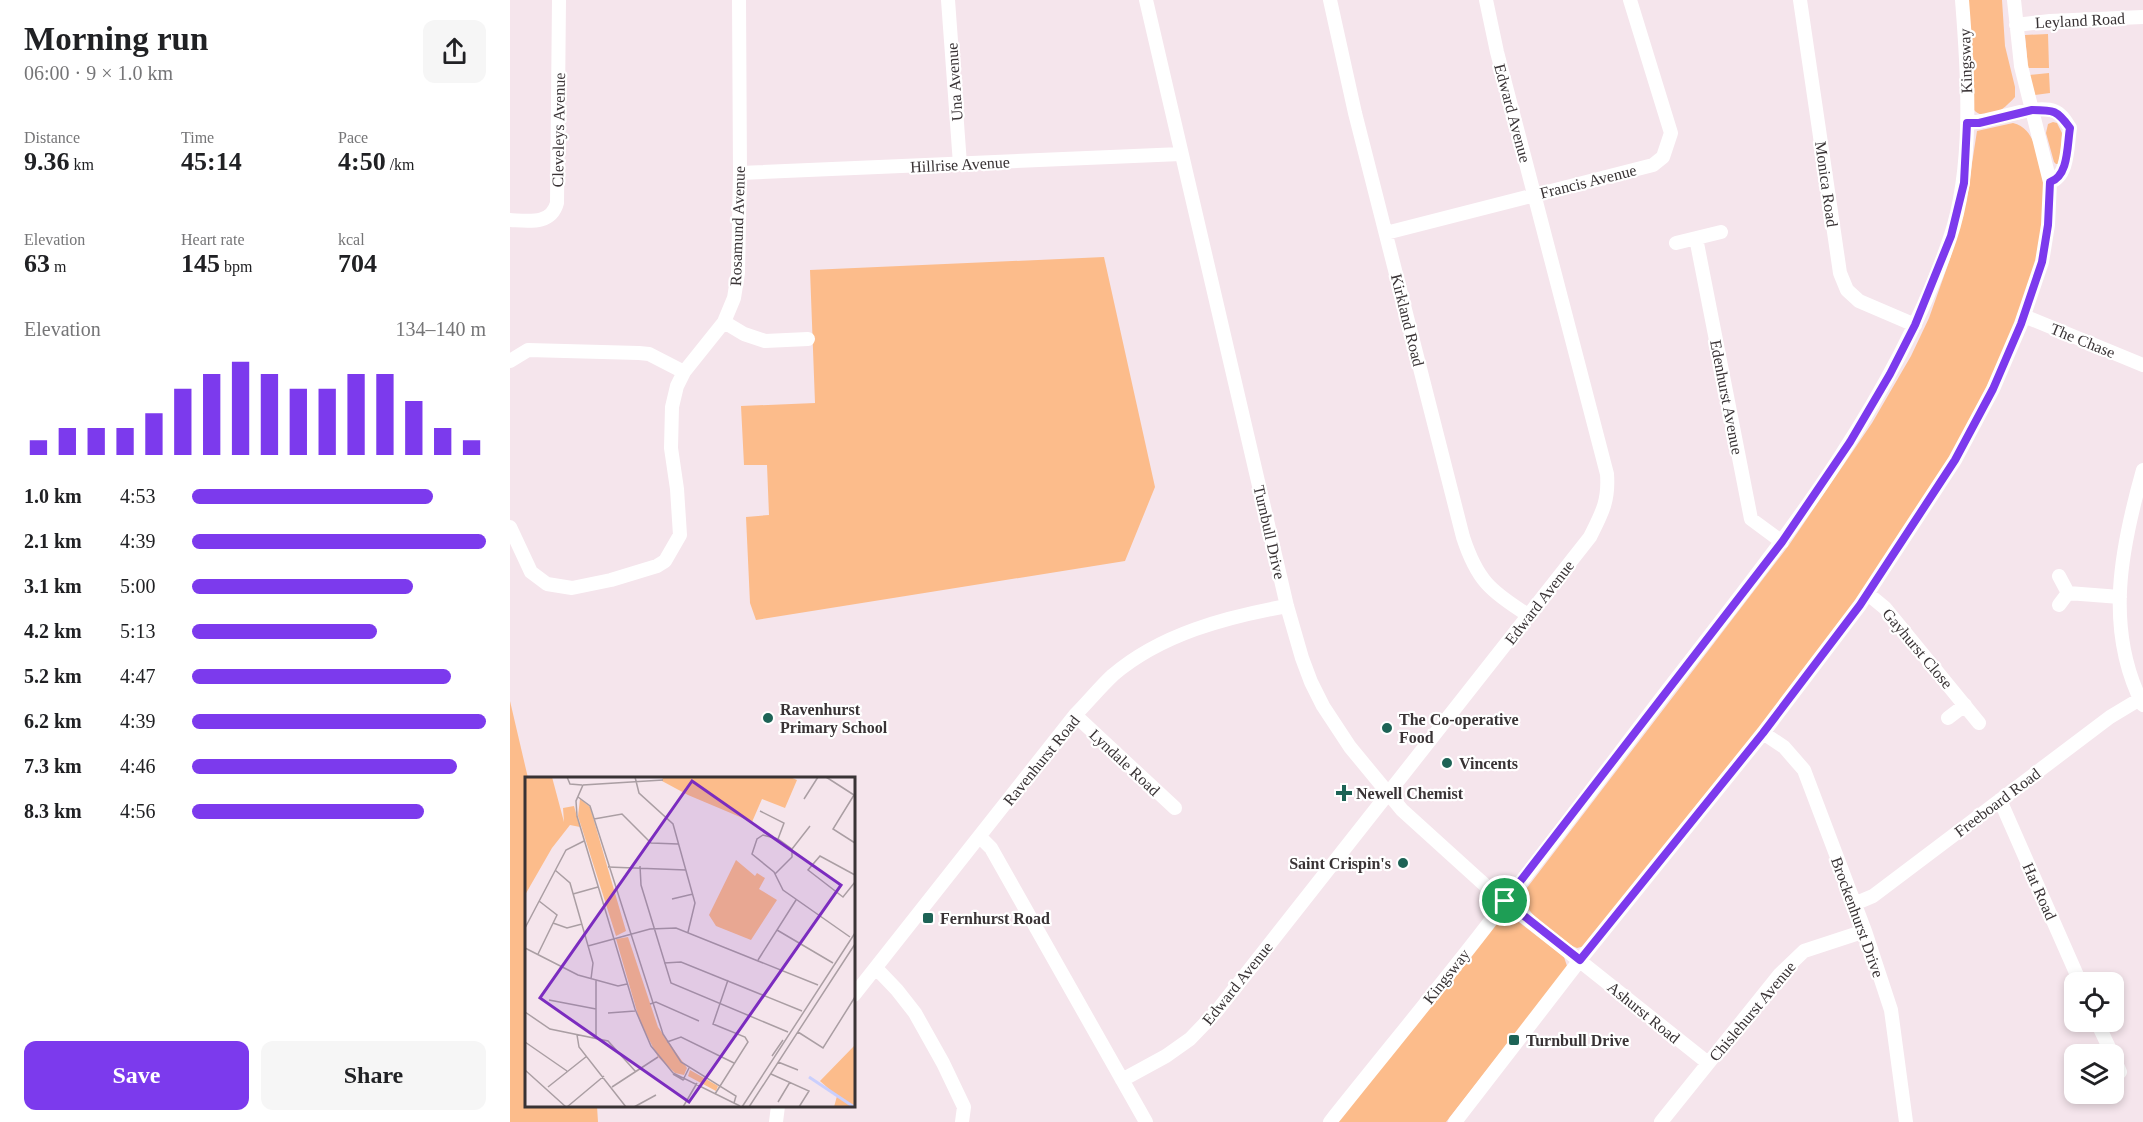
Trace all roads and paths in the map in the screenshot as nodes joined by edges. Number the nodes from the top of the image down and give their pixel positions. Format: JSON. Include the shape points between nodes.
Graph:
{"nodes":[{"id":1,"x":559,"y":0,"type":"edge"},
{"id":2,"x":739,"y":0,"type":"edge"},
{"id":3,"x":948,"y":0,"type":"edge"},
{"id":4,"x":1146,"y":0,"type":"edge"},
{"id":5,"x":1330,"y":0,"type":"edge"},
{"id":6,"x":1486,"y":0,"type":"edge"},
{"id":7,"x":1630,"y":0,"type":"edge"},
{"id":8,"x":1800,"y":0,"type":"edge"},
{"id":9,"x":1962,"y":0,"type":"edge"},
{"id":10,"x":2014,"y":0,"type":"edge"},
{"id":11,"x":2143,"y":17,"type":"edge"},
{"id":12,"x":2016,"y":25,"type":"junction"},
{"id":13,"x":2032,"y":110,"type":"junction"},
{"id":14,"x":1967,"y":123,"type":"junction"},
{"id":15,"x":1181,"y":154,"type":"junction"},
{"id":16,"x":960,"y":164,"type":"junction"},
{"id":17,"x":740,"y":174,"type":"junction"},
{"id":18,"x":2050,"y":182,"type":"junction"},
{"id":19,"x":1535,"y":194,"type":"junction"},
{"id":20,"x":510,"y":220,"type":"edge"},
{"id":21,"x":1721,"y":232,"type":"dead end"},
{"id":22,"x":1386,"y":233,"type":"junction"},
{"id":23,"x":1696,"y":238,"type":"junction"},
{"id":24,"x":1676,"y":243,"type":"dead end"},
{"id":25,"x":2024,"y":316,"type":"junction"},
{"id":26,"x":724,"y":321,"type":"junction"},
{"id":27,"x":1915,"y":325,"type":"junction"},
{"id":28,"x":808,"y":339,"type":"dead end"},
{"id":29,"x":510,"y":361,"type":"edge"},
{"id":30,"x":2143,"y":365,"type":"edge"},
{"id":31,"x":684,"y":372,"type":"junction"},
{"id":32,"x":2143,"y":470,"type":"edge"},
{"id":33,"x":510,"y":527,"type":"edge"},
{"id":34,"x":1782,"y":542,"type":"junction"},
{"id":35,"x":2059,"y":576,"type":"dead end"},
{"id":36,"x":2068,"y":593,"type":"junction"},
{"id":37,"x":1868,"y":594,"type":"junction"},
{"id":38,"x":2120,"y":597,"type":"junction"},
{"id":39,"x":2059,"y":605,"type":"dead end"},
{"id":40,"x":1287,"y":606,"type":"junction"},
{"id":41,"x":1528,"y":615,"type":"junction"},
{"id":42,"x":2142,"y":702,"type":"edge"},
{"id":43,"x":1965,"y":705,"type":"junction"},
{"id":44,"x":1075,"y":716,"type":"junction"},
{"id":45,"x":1948,"y":718,"type":"dead end"},
{"id":46,"x":1978,"y":723,"type":"dead end"},
{"id":47,"x":1763,"y":733,"type":"junction"},
{"id":48,"x":1388,"y":793,"type":"junction"},
{"id":49,"x":2000,"y":800,"type":"junction"},
{"id":50,"x":1175,"y":808,"type":"dead end"},
{"id":51,"x":980,"y":837,"type":"junction"},
{"id":52,"x":1505,"y":901,"type":"junction"},
{"id":53,"x":1854,"y":904,"type":"junction"},
{"id":54,"x":1865,"y":931,"type":"junction"},
{"id":55,"x":1580,"y":960,"type":"junction"},
{"id":56,"x":876,"y":968,"type":"junction"},
{"id":57,"x":2076,"y":972,"type":"edge"},
{"id":58,"x":855,"y":994,"type":"edge"},
{"id":59,"x":1708,"y":1063,"type":"junction"},
{"id":60,"x":1122,"y":1080,"type":"junction"},
{"id":61,"x":778,"y":1107,"type":"edge"},
{"id":62,"x":776,"y":1122,"type":"edge"},
{"id":63,"x":962,"y":1122,"type":"edge"},
{"id":64,"x":1146,"y":1122,"type":"edge"},
{"id":65,"x":1330,"y":1122,"type":"edge"},
{"id":66,"x":1455,"y":1122,"type":"edge"},
{"id":67,"x":1661,"y":1122,"type":"edge"},
{"id":68,"x":1906,"y":1122,"type":"edge"}],
"edges":[{"from":1,"to":20,"type":"street","name":"Cleveleys Avenue","via":[[557,203],[545,219]]},
{"from":2,"to":17,"type":"street","name":"Rosamund Avenue"},
{"from":3,"to":16,"type":"street","name":"Una Avenue"},
{"from":4,"to":15,"type":"street","name":"Turnbull Drive"},
{"from":5,"to":22,"type":"street","name":"Kirkland Road"},
{"from":6,"to":19,"type":"street","name":"Edward Avenue"},
{"from":7,"to":19,"type":"street","name":"Francis Avenue","via":[[1671,133],[1663,157],[1653,165]]},
{"from":8,"to":27,"type":"street","name":"Monica Road","via":[[1840,273],[1847,290],[1859,301]]},
{"from":9,"to":14,"type":"street","name":"Kingsway"},
{"from":10,"to":12,"type":"street"},
{"from":11,"to":12,"type":"street","name":"Leyland Road"},
{"from":12,"to":13,"type":"street"},
{"from":13,"to":14,"type":"street"},
{"from":13,"to":18,"type":"street"},
{"from":13,"to":18,"type":"street","via":[[2054,110],[2070,128],[2062,173],[2058,180]]},
{"from":14,"to":27,"type":"street","name":"Kingsway","via":[[1964,183],[1951,236]]},
{"from":15,"to":16,"type":"street","name":"Hillrise Avenue"},
{"from":15,"to":40,"type":"street","name":"Turnbull Drive"},
{"from":16,"to":17,"type":"street","name":"Hillrise Avenue"},
{"from":17,"to":26,"type":"street","name":"Rosamund Avenue","via":[[738,273],[734,298]]},
{"from":18,"to":25,"type":"street","via":[[2042,262]]},
{"from":19,"to":22,"type":"street","name":"Francis Avenue"},
{"from":19,"to":41,"type":"street","name":"Edward Avenue","via":[[1607,474],[1608,492],[1590,537]]},
{"from":21,"to":23,"type":"street"},
{"from":22,"to":41,"type":"street","name":"Kirkland Road","via":[[1471,563],[1501,598]]},
{"from":23,"to":24,"type":"street"},
{"from":23,"to":34,"type":"street","name":"Edenhurst Avenue","via":[[1751,519]]},
{"from":25,"to":30,"type":"street","name":"The Chase"},
{"from":25,"to":37,"type":"street","via":[[1993,389],[1955,460]]},
{"from":26,"to":28,"type":"street","via":[[765,341]]},
{"from":26,"to":31,"type":"street","name":"Rosamund Avenue"},
{"from":27,"to":34,"type":"street","name":"Kingsway","via":[[1850,442]]},
{"from":29,"to":31,"type":"street","via":[[528,350],[639,352]]},
{"from":31,"to":33,"type":"street","name":"Rosamund Avenue","via":[[672,407],[671,448],[680,535],[665,561],[641,572],[572,588],[547,584],[531,572]]},
{"from":32,"to":38,"type":"street","via":[[2124,546]]},
{"from":34,"to":52,"type":"street","name":"Kingsway"},
{"from":35,"to":36,"type":"street"},
{"from":36,"to":38,"type":"street"},
{"from":36,"to":39,"type":"street"},
{"from":37,"to":43,"type":"street","name":"Gayhurst Close","via":[[1886,608]]},
{"from":37,"to":47,"type":"street"},
{"from":38,"to":42,"type":"street","via":[[2123,650]]},
{"from":40,"to":44,"type":"street","name":"Ravenhurst Road","via":[[1204,626],[1151,649],[1114,675]]},
{"from":40,"to":48,"type":"street","name":"Turnbull Drive","via":[[1308,674],[1323,706]]},
{"from":41,"to":48,"type":"street","name":"Edward Avenue"},
{"from":42,"to":49,"type":"street","name":"Freeboard Road","via":[[2110,717]]},
{"from":43,"to":45,"type":"street","name":"Gayhurst Close"},
{"from":43,"to":46,"type":"street","name":"Gayhurst Close"},
{"from":44,"to":50,"type":"street","name":"Lyndale Road"},
{"from":44,"to":51,"type":"street","name":"Ravenhurst Road"},
{"from":47,"to":53,"type":"street","name":"Brockenhurst Drive","via":[[1784,747],[1804,770]]},
{"from":47,"to":55,"type":"street"},
{"from":48,"to":52,"type":"street","name":"Turnbull Drive","via":[[1421,828]]},
{"from":48,"to":60,"type":"street","name":"Edward Avenue","via":[[1216,1012],[1190,1039]]},
{"from":49,"to":53,"type":"street","name":"Freeboard Road","via":[[1873,896]]},
{"from":49,"to":57,"type":"street","name":"Hat Road"},
{"from":51,"to":56,"type":"street","name":"Ravenhurst Road"},
{"from":51,"to":60,"type":"street","via":[[991,848]]},
{"from":52,"to":55,"type":"street","name":"Turnbull Drive"},
{"from":52,"to":65,"type":"street","name":"Kingsway"},
{"from":53,"to":54,"type":"street","name":"Brockenhurst Drive"},
{"from":54,"to":59,"type":"street","name":"Chislehurst Avenue","via":[[1804,951],[1780,974]]},
{"from":54,"to":68,"type":"street","name":"Brockenhurst Drive","via":[[1891,1010]]},
{"from":55,"to":59,"type":"street","name":"Ashurst Road"},
{"from":55,"to":66,"type":"street"},
{"from":56,"to":58,"type":"street","name":"Ravenhurst Road"},
{"from":56,"to":63,"type":"street","via":[[915,1013],[944,1063],[964,1107]]},
{"from":59,"to":67,"type":"street","name":"Chislehurst Avenue"},
{"from":60,"to":64,"type":"street"},
{"from":61,"to":62,"type":"street"}]}
